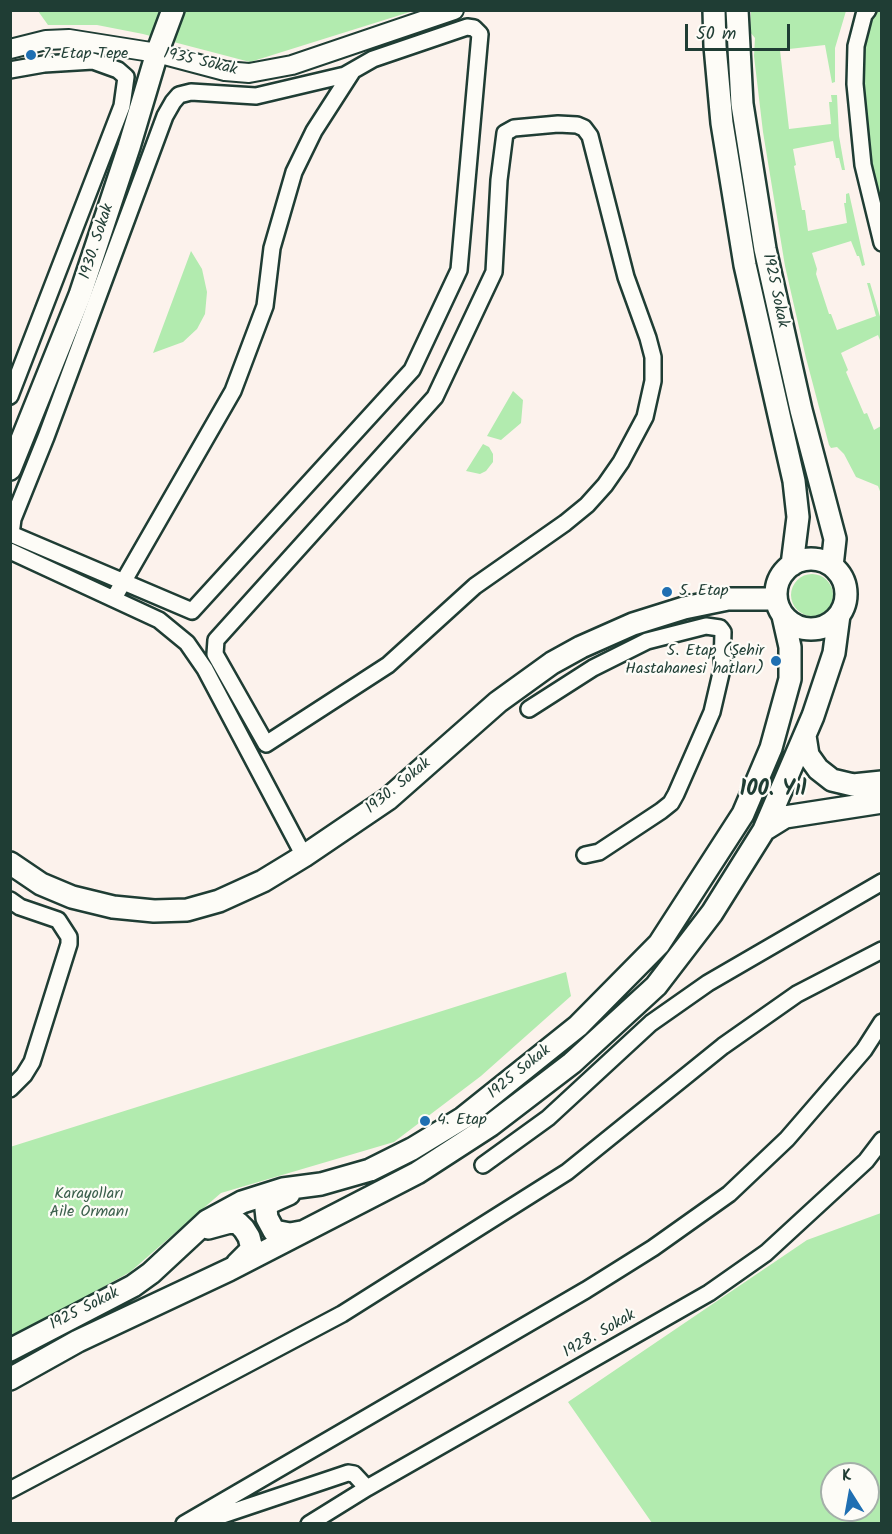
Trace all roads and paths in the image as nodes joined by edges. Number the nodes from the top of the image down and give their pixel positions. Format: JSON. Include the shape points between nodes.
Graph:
{"nodes":[{"id":1,"x":173,"y":10,"type":"edge"},
{"id":2,"x":454,"y":10,"type":"edge"},
{"id":3,"x":714,"y":10,"type":"edge"},
{"id":4,"x":737,"y":10,"type":"edge"},
{"id":5,"x":868,"y":10,"type":"edge"},
{"id":6,"x":10,"y":49,"type":"edge"},
{"id":7,"x":157,"y":53,"type":"junction"},
{"id":8,"x":10,"y":70,"type":"edge"},
{"id":9,"x":352,"y":72,"type":"junction"},
{"id":10,"x":882,"y":243,"type":"edge"},
{"id":11,"x":10,"y":396,"type":"edge"},
{"id":12,"x":10,"y":469,"type":"edge"},
{"id":13,"x":10,"y":551,"type":"edge"},
{"id":14,"x":792,"y":565,"type":"junction"},
{"id":15,"x":832,"y":566,"type":"junction"},
{"id":16,"x":123,"y":581,"type":"junction"},
{"id":17,"x":114,"y":598,"type":"junction"},
{"id":18,"x":780,"y":608,"type":"junction"},
{"id":19,"x":839,"y":615,"type":"junction"},
{"id":20,"x":582,"y":647,"type":"junction"},
{"id":21,"x":592,"y":668,"type":"junction"},
{"id":22,"x":529,"y":709,"type":"dead end"},
{"id":23,"x":805,"y":736,"type":"junction"},
{"id":24,"x":266,"y":744,"type":"junction"},
{"id":25,"x":249,"y":753,"type":"junction"},
{"id":26,"x":882,"y":782,"type":"edge"},
{"id":27,"x":882,"y":802,"type":"edge"},
{"id":28,"x":764,"y":830,"type":"junction"},
{"id":29,"x":585,"y":855,"type":"dead end"},
{"id":30,"x":304,"y":856,"type":"junction"},
{"id":31,"x":10,"y":863,"type":"edge"},
{"id":32,"x":882,"y":882,"type":"edge"},
{"id":33,"x":10,"y":900,"type":"edge"},
{"id":34,"x":882,"y":950,"type":"edge"},
{"id":35,"x":882,"y":1022,"type":"edge"},
{"id":36,"x":10,"y":1089,"type":"edge"},
{"id":37,"x":882,"y":1140,"type":"edge"},
{"id":38,"x":483,"y":1165,"type":"dead end"},
{"id":39,"x":321,"y":1184,"type":"junction"},
{"id":40,"x":313,"y":1229,"type":"junction"},
{"id":41,"x":177,"y":1250,"type":"junction"},
{"id":42,"x":229,"y":1270,"type":"junction"},
{"id":43,"x":10,"y":1350,"type":"edge"},
{"id":44,"x":10,"y":1379,"type":"edge"},
{"id":45,"x":367,"y":1488,"type":"junction"},
{"id":46,"x":10,"y":1490,"type":"edge"},
{"id":47,"x":184,"y":1524,"type":"edge"},
{"id":48,"x":189,"y":1524,"type":"edge"},
{"id":49,"x":309,"y":1524,"type":"edge"}],
"edges":[{"from":1,"to":7,"type":"main road","name":"1930. Sokak"},
{"from":2,"to":7,"type":"street","name":"1935 Sokak","via":[[273,70],[225,71]]},
{"from":3,"to":14,"type":"main road","name":"1925 Sokak","via":[[721,113],[745,265],[794,481],[798,517]]},
{"from":4,"to":15,"type":"main road","name":"1925 Sokak","via":[[742,104],[765,249],[835,539]]},
{"from":5,"to":10,"type":"street","via":[[856,46],[855,84],[863,165]]},
{"from":6,"to":7,"type":"street","name":"1935 Sokak","via":[[69,39]]},
{"from":7,"to":12,"type":"main road","name":"1930. Sokak","via":[[80,295]]},
{"from":8,"to":11,"type":"street","via":[[93,61],[126,77],[122,106]]},
{"from":9,"to":16,"type":"street","via":[[314,131],[294,172],[272,248],[265,306],[232,391]]},
{"from":9,"to":16,"type":"street","via":[[256,96],[190,92],[179,95],[165,116],[12,519],[11,534]]},
{"from":9,"to":16,"type":"street","via":[[373,59],[467,27],[480,34],[459,270],[412,370],[192,610]]},
{"from":13,"to":17,"type":"street"},
{"from":14,"to":15,"type":"main road","via":[[812,559]]},
{"from":14,"to":18,"type":"main road","via":[[778,580]]},
{"from":15,"to":19,"type":"main road","via":[[840,574],[846,595]]},
{"from":16,"to":17,"type":"street"},
{"from":17,"to":25,"type":"street","via":[[159,620],[187,643]]},
{"from":18,"to":19,"type":"main road","via":[[800,628],[822,628]]},
{"from":18,"to":20,"type":"main road","name":"1930. Sokak","via":[[728,599],[633,624]]},
{"from":18,"to":39,"type":"main road","name":"1925 Sokak","via":[[790,647],[790,679],[771,748],[743,814],[659,944],[578,1026],[464,1118],[370,1170]]},
{"from":19,"to":23,"type":"main road","name":"1925 Sokak","via":[[834,653]]},
{"from":20,"to":21,"type":"street"},
{"from":20,"to":30,"type":"main road","name":"1930. Sokak","via":[[552,663],[498,702],[388,799]]},
{"from":21,"to":22,"type":"street"},
{"from":21,"to":29,"type":"street","via":[[647,641],[706,626],[723,632],[722,669],[712,712],[671,803],[599,852]]},
{"from":23,"to":26,"type":"main road","via":[[808,754],[832,780],[853,785]]},
{"from":23,"to":28,"type":"main road","name":"1925 Sokak"},
{"from":24,"to":24,"type":"street","via":[[215,654],[216,640],[435,397],[494,272],[505,133],[514,128],[558,124],[584,128],[590,136],[626,277],[652,357],[650,403],[634,440],[587,505],[475,586],[388,665]]},
{"from":24,"to":25,"type":"street"},
{"from":25,"to":30,"type":"street"},
{"from":27,"to":28,"type":"main road","via":[[785,817]]},
{"from":28,"to":40,"type":"main road","name":"1925 Sokak","via":[[712,913],[656,986],[572,1063],[491,1125],[417,1173]]},
{"from":30,"to":31,"type":"main road","name":"1930. Sokak","via":[[219,901],[187,910],[154,911],[72,897],[41,884]]},
{"from":32,"to":38,"type":"street","via":[[708,983],[651,1023],[548,1118]]},
{"from":33,"to":36,"type":"street","via":[[58,920],[69,937],[32,1062]]},
{"from":34,"to":46,"type":"street","via":[[797,994],[723,1046],[567,1172],[342,1314]]},
{"from":35,"to":47,"type":"street","via":[[864,1050],[787,1139],[729,1194],[586,1290]]},
{"from":37,"to":45,"type":"street","name":"1928. Sokak","via":[[866,1161],[766,1253],[709,1293]]},
{"from":39,"to":40,"type":"main road","via":[[269,1203],[266,1209],[274,1231],[290,1234]]},
{"from":39,"to":41,"type":"main road","name":"1925 Sokak","via":[[283,1189],[242,1202],[207,1221]]},
{"from":40,"to":42,"type":"main road","name":"1925 Sokak"},
{"from":41,"to":42,"type":"main road","via":[[206,1229],[238,1223],[249,1237],[252,1249]]},
{"from":41,"to":43,"type":"main road","name":"1925 Sokak","via":[[133,1286]]},
{"from":42,"to":44,"type":"main road","name":"1925 Sokak","via":[[78,1341]]},
{"from":45,"to":48,"type":"street","via":[[348,1473]]},
{"from":45,"to":49,"type":"street","name":"1928. Sokak"}]}
